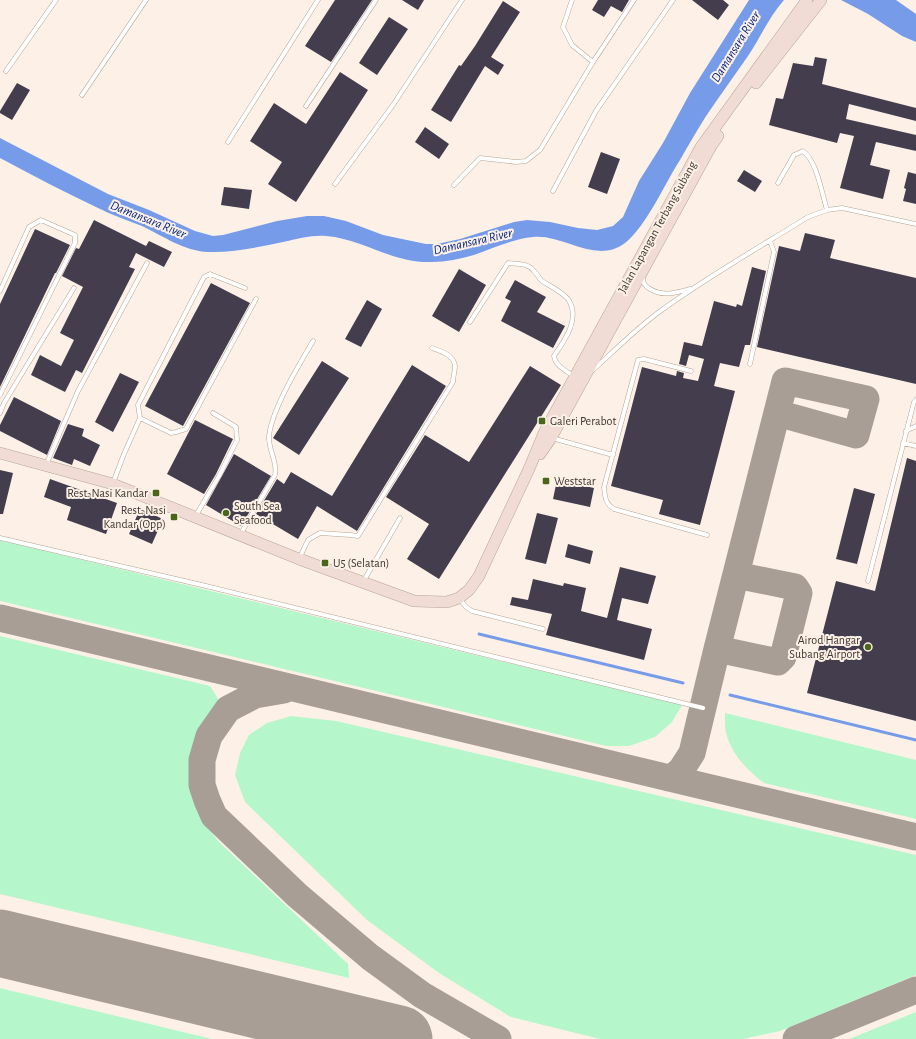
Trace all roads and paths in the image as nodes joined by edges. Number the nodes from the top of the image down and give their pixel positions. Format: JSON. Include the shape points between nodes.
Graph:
{"nodes":[{"id":1,"x":56,"y":0,"type":"edge"},
{"id":2,"x":146,"y":0,"type":"edge"},
{"id":3,"x":318,"y":0,"type":"edge"},
{"id":4,"x":376,"y":0,"type":"edge"},
{"id":5,"x":462,"y":0,"type":"edge"},
{"id":6,"x":572,"y":0,"type":"edge"},
{"id":7,"x":634,"y":0,"type":"edge"},
{"id":8,"x":673,"y":0,"type":"edge"},
{"id":9,"x":813,"y":2,"type":"edge"},
{"id":10,"x":593,"y":62,"type":"junction"},
{"id":11,"x":6,"y":71,"type":"dead end"},
{"id":12,"x":82,"y":95,"type":"dead end"},
{"id":13,"x":306,"y":106,"type":"dead end"},
{"id":14,"x":228,"y":142,"type":"dead end"},
{"id":15,"x":778,"y":183,"type":"dead end"},
{"id":16,"x":335,"y":184,"type":"dead end"},
{"id":17,"x":454,"y":185,"type":"dead end"},
{"id":18,"x":553,"y":191,"type":"dead end"},
{"id":19,"x":827,"y":210,"type":"junction"},
{"id":20,"x":916,"y":224,"type":"edge"},
{"id":21,"x":770,"y":241,"type":"junction"},
{"id":22,"x":147,"y":263,"type":"dead end"},
{"id":23,"x":645,"y":264,"type":"junction"},
{"id":24,"x":74,"y":288,"type":"dead end"},
{"id":25,"x":245,"y":288,"type":"dead end"},
{"id":26,"x":693,"y":289,"type":"junction"},
{"id":27,"x":0,"y":291,"type":"edge"},
{"id":28,"x":256,"y":299,"type":"dead end"},
{"id":29,"x":470,"y":322,"type":"dead end"},
{"id":30,"x":313,"y":341,"type":"dead end"},
{"id":31,"x":432,"y":348,"type":"dead end"},
{"id":32,"x":750,"y":364,"type":"dead end"},
{"id":33,"x":691,"y":371,"type":"dead end"},
{"id":34,"x":580,"y":377,"type":"junction"},
{"id":35,"x":0,"y":395,"type":"edge"},
{"id":36,"x":916,"y":400,"type":"edge"},
{"id":37,"x":213,"y":413,"type":"dead end"},
{"id":38,"x":0,"y":414,"type":"edge"},
{"id":39,"x":140,"y":418,"type":"junction"},
{"id":40,"x":916,"y":426,"type":"edge"},
{"id":41,"x":906,"y":431,"type":"junction"},
{"id":42,"x":551,"y":438,"type":"junction"},
{"id":43,"x":903,"y":443,"type":"junction"},
{"id":44,"x":916,"y":446,"type":"edge"},
{"id":45,"x":0,"y":453,"type":"edge"},
{"id":46,"x":613,"y":455,"type":"junction"},
{"id":47,"x":46,"y":466,"type":"junction"},
{"id":48,"x":529,"y":469,"type":"junction"},
{"id":49,"x":113,"y":484,"type":"junction"},
{"id":50,"x":194,"y":517,"type":"junction"},
{"id":51,"x":400,"y":518,"type":"dead end"},
{"id":52,"x":240,"y":535,"type":"junction"},
{"id":53,"x":707,"y":535,"type":"dead end"},
{"id":54,"x":0,"y":538,"type":"edge"},
{"id":55,"x":299,"y":559,"type":"junction"},
{"id":56,"x":868,"y":581,"type":"dead end"},
{"id":57,"x":363,"y":583,"type":"junction"},
{"id":58,"x":459,"y":598,"type":"junction"},
{"id":59,"x":543,"y":629,"type":"dead end"},
{"id":60,"x":703,"y":708,"type":"dead end"}],
"edges":[{"from":1,"to":11,"type":"lane"},
{"from":2,"to":12,"type":"lane"},
{"from":3,"to":14,"type":"lane"},
{"from":4,"to":13,"type":"lane"},
{"from":5,"to":16,"type":"lane","via":[[393,105]]},
{"from":6,"to":10,"type":"lane","via":[[563,27],[572,45]]},
{"from":7,"to":10,"type":"lane"},
{"from":8,"to":18,"type":"lane","via":[[596,110]]},
{"from":9,"to":23,"type":"street","name":"Jalan Lapangan Terbang Subang","via":[[711,146]]},
{"from":9,"to":34,"type":"street","name":"Jalan Lapangan Terbang Subang","via":[[701,147]]},
{"from":10,"to":17,"type":"lane","via":[[540,150],[526,161],[480,158]]},
{"from":15,"to":19,"type":"lane","via":[[794,155],[803,151],[813,163]]},
{"from":19,"to":20,"type":"lane","name":"Jalan Lapangan Terbang Subang","via":[[842,208]]},
{"from":19,"to":21,"type":"lane","name":"Jalan Lapangan Terbang Subang","via":[[808,217]]},
{"from":21,"to":26,"type":"lane","name":"Jalan Lapangan Terbang Subang"},
{"from":21,"to":32,"type":"lane","via":[[774,252]]},
{"from":22,"to":47,"type":"lane","via":[[78,391]]},
{"from":23,"to":26,"type":"lane","via":[[643,280],[646,286],[658,293],[670,294]]},
{"from":23,"to":34,"type":"street","name":"Jalan Lapangan Terbang Subang"},
{"from":24,"to":38,"type":"lane","via":[[4,403]]},
{"from":25,"to":39,"type":"lane","via":[[210,274],[204,277],[138,405]]},
{"from":26,"to":34,"type":"lane","name":"Jalan Lapangan Terbang Subang","via":[[659,312]]},
{"from":27,"to":35,"type":"lane","via":[[29,228],[41,220],[75,235],[75,243]]},
{"from":28,"to":39,"type":"lane","via":[[186,428],[171,433]]},
{"from":29,"to":34,"type":"lane","via":[[508,263],[525,265],[568,299],[573,312],[571,327],[554,356],[559,365]]},
{"from":30,"to":52,"type":"lane","via":[[278,406],[271,425],[268,444],[275,462],[275,475]]},
{"from":31,"to":55,"type":"lane","via":[[446,353],[454,361],[453,382],[358,536],[320,533],[308,540]]},
{"from":33,"to":46,"type":"lane","via":[[644,359],[638,360]]},
{"from":34,"to":42,"type":"street","name":"Jalan Lapangan Terbang Subang"},
{"from":34,"to":48,"type":"street","name":"Jalan Lapangan Terbang Subang","via":[[544,433]]},
{"from":36,"to":41,"type":"lane"},
{"from":37,"to":50,"type":"lane","via":[[236,427],[236,440]]},
{"from":39,"to":49,"type":"lane"},
{"from":40,"to":41,"type":"lane"},
{"from":41,"to":43,"type":"lane"},
{"from":42,"to":46,"type":"lane"},
{"from":42,"to":48,"type":"street","name":"Jalan Lapangan Terbang Subang"},
{"from":43,"to":44,"type":"lane"},
{"from":43,"to":56,"type":"lane"},
{"from":45,"to":47,"type":"street"},
{"from":46,"to":53,"type":"lane","via":[[604,487],[605,500],[609,506]]},
{"from":47,"to":49,"type":"street"},
{"from":48,"to":58,"type":"street","name":"Jalan Lapangan Terbang Subang","via":[[479,576],[469,590]]},
{"from":49,"to":50,"type":"street"},
{"from":50,"to":52,"type":"street"},
{"from":51,"to":57,"type":"lane"},
{"from":52,"to":55,"type":"street"},
{"from":54,"to":60,"type":"lane"},
{"from":55,"to":57,"type":"street"},
{"from":57,"to":58,"type":"street","via":[[414,601],[447,602]]},
{"from":58,"to":59,"type":"lane","via":[[472,612]]}]}
